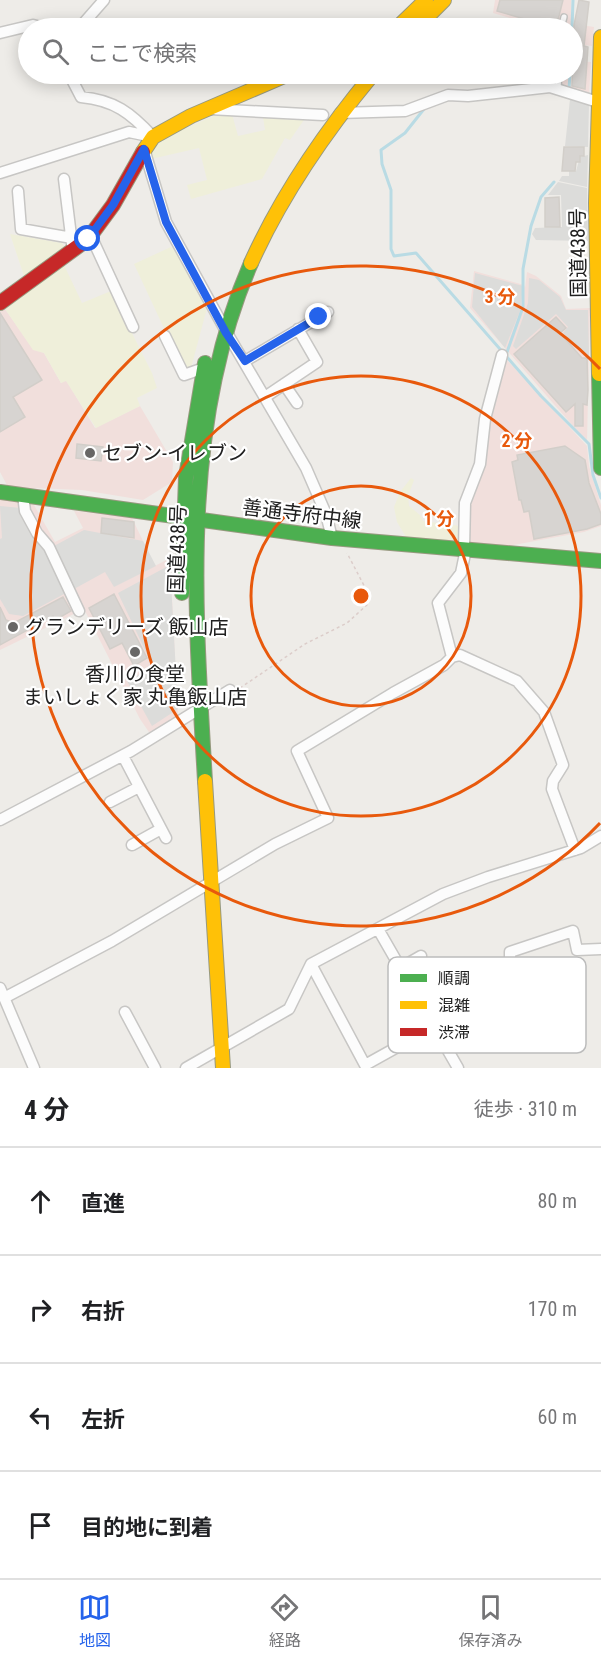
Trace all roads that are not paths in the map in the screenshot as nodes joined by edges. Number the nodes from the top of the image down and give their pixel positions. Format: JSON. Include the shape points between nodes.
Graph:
{"nodes":[{"id":1,"x":104,"y":0,"type":"edge"},
{"id":2,"x":426,"y":0,"type":"edge"},
{"id":3,"x":444,"y":0,"type":"edge"},
{"id":4,"x":89,"y":18,"type":"edge"},
{"id":5,"x":408,"y":18,"type":"edge"},
{"id":6,"x":426,"y":18,"type":"edge"},
{"id":7,"x":18,"y":29,"type":"edge"},
{"id":8,"x":0,"y":33,"type":"edge"},
{"id":9,"x":601,"y":37,"type":"edge"},
{"id":10,"x":74,"y":84,"type":"edge"},
{"id":11,"x":266,"y":84,"type":"edge"},
{"id":12,"x":348,"y":84,"type":"edge"},
{"id":13,"x":365,"y":84,"type":"edge"},
{"id":14,"x":558,"y":84,"type":"edge"},
{"id":15,"x":558,"y":88,"type":"junction"},
{"id":16,"x":598,"y":102,"type":"junction"},
{"id":17,"x":209,"y":109,"type":"junction"},
{"id":18,"x":340,"y":113,"type":"junction"},
{"id":19,"x":323,"y":114,"type":"junction"},
{"id":20,"x":153,"y":137,"type":"junction"},
{"id":21,"x":303,"y":143,"type":"dead end"},
{"id":22,"x":144,"y":149,"type":"junction"},
{"id":23,"x":284,"y":172,"type":"dead end"},
{"id":24,"x":0,"y":174,"type":"edge"},
{"id":25,"x":64,"y":179,"type":"dead end"},
{"id":26,"x":18,"y":191,"type":"dead end"},
{"id":27,"x":92,"y":236,"type":"junction"},
{"id":28,"x":72,"y":238,"type":"junction"},
{"id":29,"x":74,"y":252,"type":"junction"},
{"id":30,"x":0,"y":303,"type":"edge"},
{"id":31,"x":324,"y":318,"type":"dead end"},
{"id":32,"x":219,"y":319,"type":"junction"},
{"id":33,"x":133,"y":327,"type":"dead end"},
{"id":34,"x":298,"y":329,"type":"junction"},
{"id":35,"x":226,"y":333,"type":"junction"},
{"id":36,"x":165,"y":336,"type":"dead end"},
{"id":37,"x":600,"y":348,"type":"edge"},
{"id":38,"x":502,"y":355,"type":"dead end"},
{"id":39,"x":245,"y":361,"type":"junction"},
{"id":40,"x":204,"y":368,"type":"junction"},
{"id":41,"x":284,"y":384,"type":"junction"},
{"id":42,"x":265,"y":397,"type":"junction"},
{"id":43,"x":297,"y":403,"type":"dead end"},
{"id":44,"x":601,"y":468,"type":"edge"},
{"id":45,"x":0,"y":492,"type":"edge"},
{"id":46,"x":23,"y":495,"type":"junction"},
{"id":47,"x":181,"y":518,"type":"junction"},
{"id":48,"x":197,"y":520,"type":"junction"},
{"id":49,"x":335,"y":539,"type":"junction"},
{"id":50,"x":465,"y":549,"type":"junction"},
{"id":51,"x":601,"y":561,"type":"edge"},
{"id":52,"x":79,"y":611,"type":"dead end"},
{"id":53,"x":452,"y":657,"type":"junction"},
{"id":54,"x":230,"y":690,"type":"road end"},
{"id":55,"x":195,"y":709,"type":"junction"},
{"id":56,"x":123,"y":756,"type":"junction"},
{"id":57,"x":139,"y":787,"type":"junction"},
{"id":58,"x":110,"y":802,"type":"dead end"},
{"id":59,"x":0,"y":820,"type":"edge"},
{"id":60,"x":601,"y":836,"type":"edge"},
{"id":61,"x":132,"y":845,"type":"dead end"},
{"id":62,"x":575,"y":850,"type":"junction"},
{"id":63,"x":206,"y":885,"type":"junction"},
{"id":64,"x":378,"y":928,"type":"junction"},
{"id":65,"x":601,"y":949,"type":"edge"},
{"id":66,"x":394,"y":957,"type":"edge"},
{"id":67,"x":510,"y":957,"type":"edge"},
{"id":68,"x":311,"y":964,"type":"junction"},
{"id":69,"x":2,"y":993,"type":"edge"},
{"id":70,"x":125,"y":1012,"type":"dead end"},
{"id":71,"x":388,"y":1052,"type":"edge"},
{"id":72,"x":449,"y":1053,"type":"edge"},
{"id":73,"x":214,"y":1057,"type":"edge"},
{"id":74,"x":34,"y":1068,"type":"edge"},
{"id":75,"x":155,"y":1068,"type":"edge"},
{"id":76,"x":186,"y":1068,"type":"edge"},
{"id":77,"x":223,"y":1068,"type":"edge"},
{"id":78,"x":458,"y":1068,"type":"edge"}],
"edges":[{"from":1,"to":4,"type":"street"},
{"from":2,"to":5,"type":"main road"},
{"from":3,"to":6,"type":"main road"},
{"from":7,"to":8,"type":"street"},
{"from":9,"to":16,"type":"main road","name":"国道438号"},
{"from":10,"to":20,"type":"street","via":[[81,97],[120,106]]},
{"from":11,"to":17,"type":"main road"},
{"from":12,"to":19,"type":"main road"},
{"from":13,"to":18,"type":"main road","name":"国道438号"},
{"from":14,"to":15,"type":"lane"},
{"from":15,"to":16,"type":"street"},
{"from":15,"to":18,"type":"street","via":[[448,95],[405,111]]},
{"from":16,"to":37,"type":"main road","name":"国道438号"},
{"from":17,"to":19,"type":"street"},
{"from":17,"to":20,"type":"main road"},
{"from":18,"to":35,"type":"main road","name":"国道438号","via":[[301,168],[263,239]]},
{"from":19,"to":21,"type":"main road"},
{"from":20,"to":22,"type":"main road"},
{"from":20,"to":24,"type":"street","via":[[129,132]]},
{"from":22,"to":27,"type":"main road"},
{"from":22,"to":32,"type":"street","via":[[166,222]]},
{"from":23,"to":32,"type":"main road","name":"国道438号","via":[[251,234]]},
{"from":25,"to":28,"type":"street"},
{"from":26,"to":28,"type":"street","via":[[21,229]]},
{"from":27,"to":29,"type":"main road"},
{"from":27,"to":33,"type":"street"},
{"from":28,"to":29,"type":"street"},
{"from":29,"to":30,"type":"main road"},
{"from":31,"to":34,"type":"street"},
{"from":32,"to":35,"type":"street"},
{"from":32,"to":40,"type":"main road","name":"国道438号"},
{"from":34,"to":39,"type":"street"},
{"from":34,"to":41,"type":"street","via":[[317,362]]},
{"from":35,"to":39,"type":"street"},
{"from":35,"to":48,"type":"main road","name":"国道438号","via":[[200,463]]},
{"from":36,"to":40,"type":"street","via":[[184,375]]},
{"from":37,"to":44,"type":"main road","name":"国道438号"},
{"from":38,"to":50,"type":"street","via":[[485,419],[480,465],[465,503]]},
{"from":39,"to":42,"type":"street"},
{"from":40,"to":47,"type":"main road","name":"国道438号","via":[[186,463]]},
{"from":41,"to":42,"type":"street"},
{"from":41,"to":43,"type":"street"},
{"from":42,"to":49,"type":"street","via":[[306,468]]},
{"from":45,"to":46,"type":"main road","name":"善通寺府中線"},
{"from":46,"to":47,"type":"main road","name":"善通寺府中線"},
{"from":46,"to":52,"type":"street","via":[[25,511],[49,547]]},
{"from":47,"to":48,"type":"main road","name":"善通寺府中線"},
{"from":47,"to":55,"type":"main road","name":"国道438号","via":[[182,607]]},
{"from":48,"to":49,"type":"main road","name":"善通寺府中線"},
{"from":48,"to":55,"type":"main road","name":"国道438号"},
{"from":49,"to":50,"type":"main road","name":"善通寺府中線"},
{"from":50,"to":51,"type":"main road","name":"善通寺府中線"},
{"from":50,"to":53,"type":"street","via":[[461,573],[438,603]]},
{"from":53,"to":62,"type":"street","via":[[460,655],[517,681],[544,712],[563,765],[552,789]]},
{"from":53,"to":63,"type":"street","via":[[297,751],[328,818]]},
{"from":54,"to":55,"type":"street"},
{"from":55,"to":56,"type":"street"},
{"from":55,"to":63,"type":"main road","name":"国道438号"},
{"from":56,"to":57,"type":"street"},
{"from":56,"to":59,"type":"street"},
{"from":57,"to":58,"type":"street"},
{"from":57,"to":61,"type":"street","via":[[164,834]]},
{"from":60,"to":62,"type":"street"},
{"from":62,"to":64,"type":"street","via":[[465,885]]},
{"from":63,"to":69,"type":"street","via":[[112,941]]},
{"from":63,"to":73,"type":"main road","name":"国道438号"},
{"from":64,"to":66,"type":"street"},
{"from":64,"to":68,"type":"street"},
{"from":65,"to":67,"type":"street","via":[[577,950],[573,931],[510,952]]},
{"from":68,"to":71,"type":"street","via":[[365,1065]]},
{"from":68,"to":73,"type":"street","via":[[289,1009]]},
{"from":69,"to":74,"type":"street"},
{"from":70,"to":75,"type":"street"},
{"from":72,"to":78,"type":"street"},
{"from":73,"to":76,"type":"street"},
{"from":73,"to":77,"type":"main road","name":"国道438号"}]}
